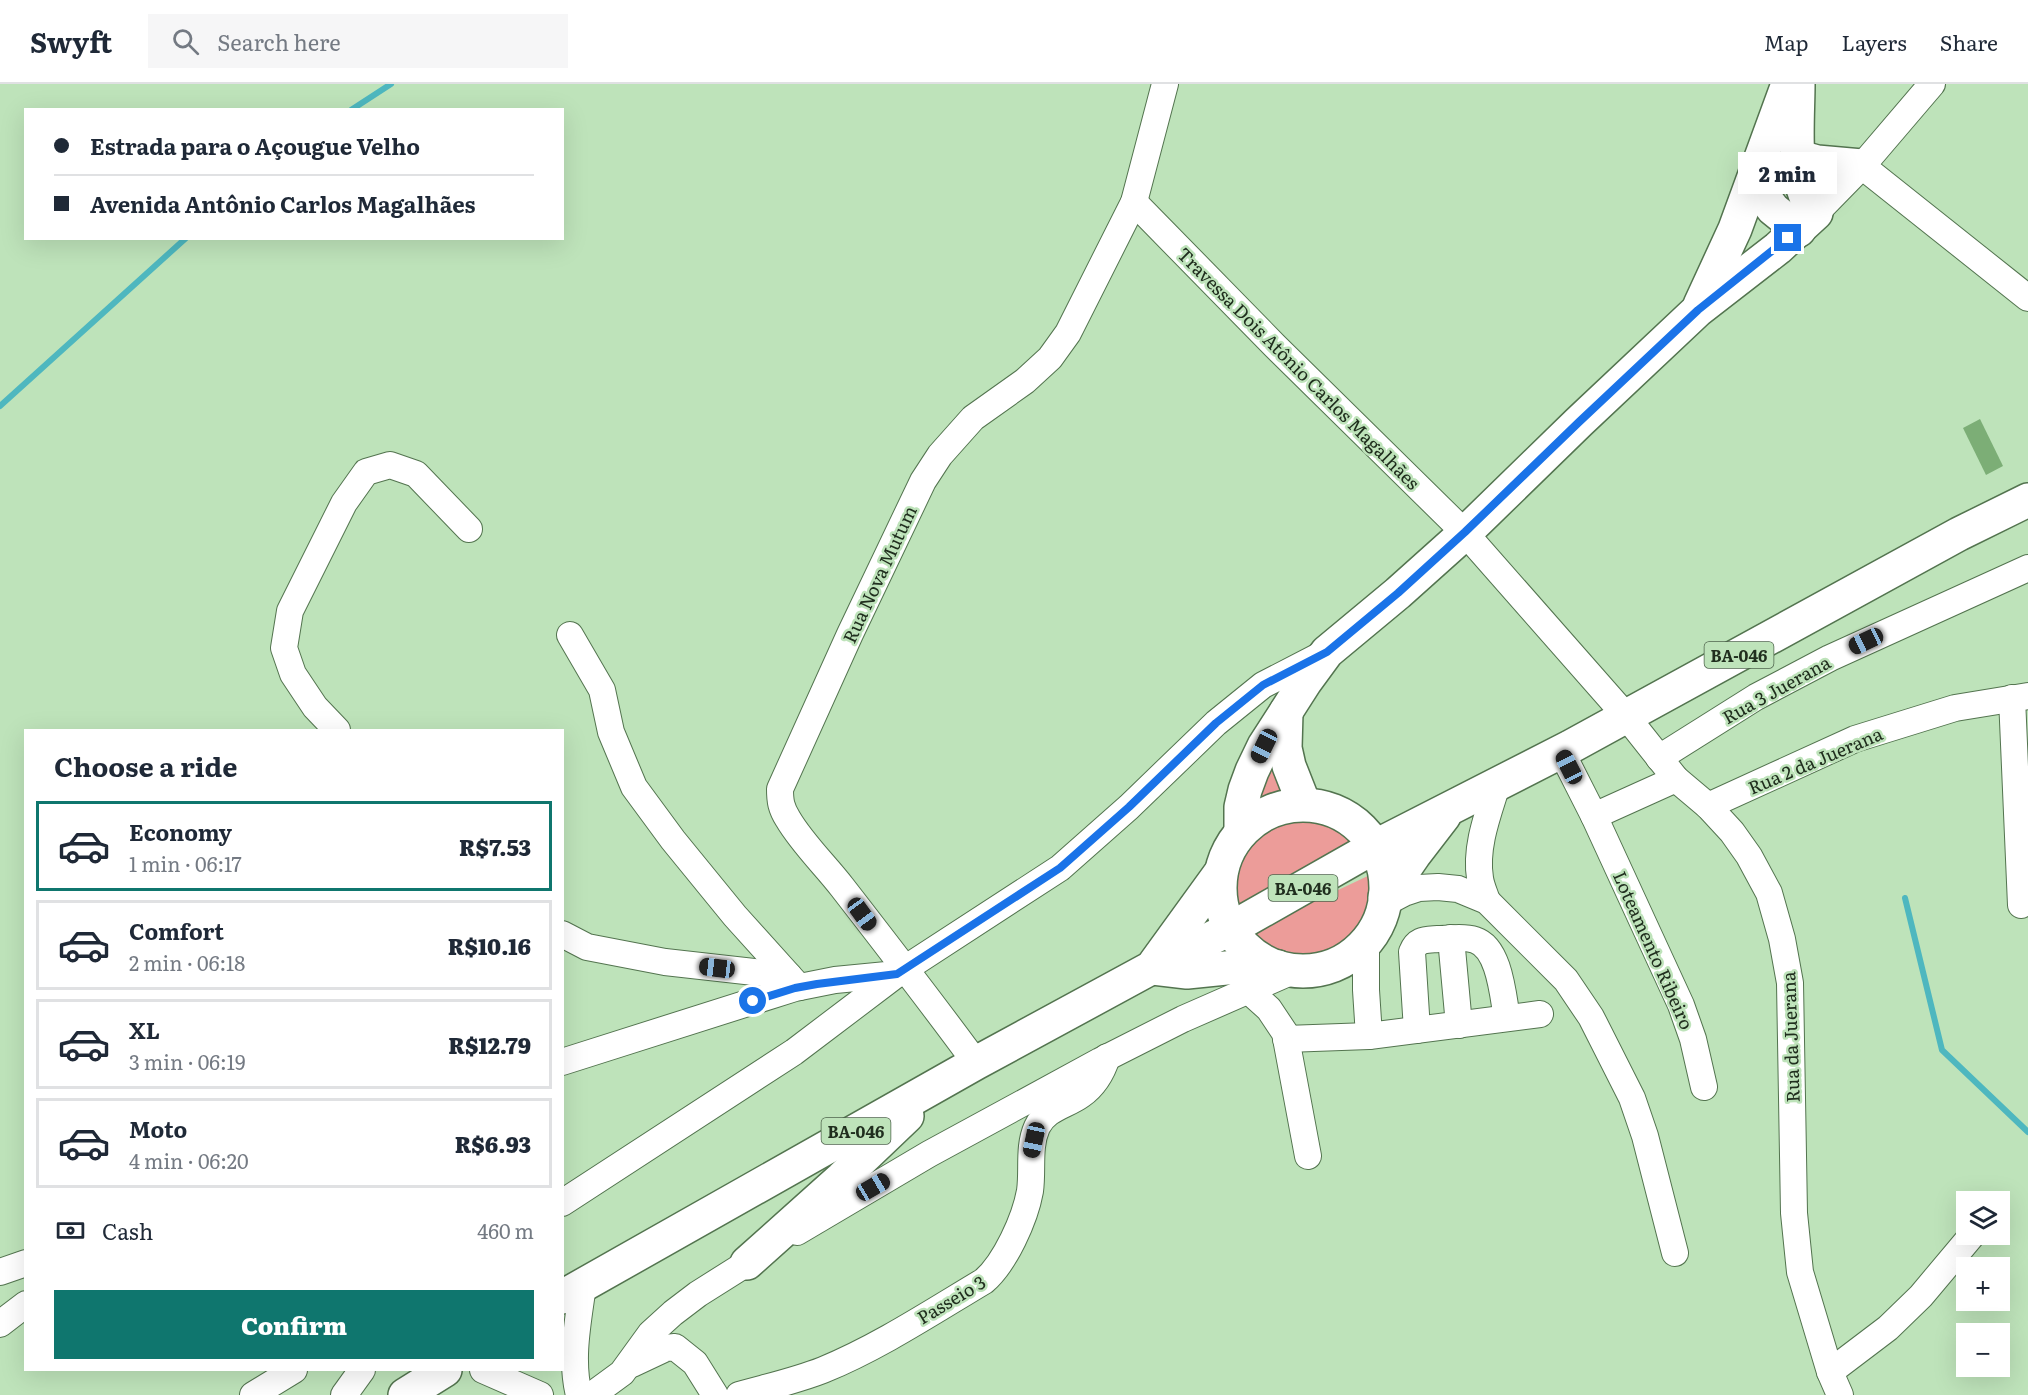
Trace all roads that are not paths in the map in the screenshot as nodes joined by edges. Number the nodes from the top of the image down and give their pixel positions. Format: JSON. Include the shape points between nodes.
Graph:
{"nodes":[{"id":1,"x":1165,"y":84,"type":"edge"},
{"id":2,"x":1788,"y":84,"type":"edge"},
{"id":3,"x":1798,"y":84,"type":"edge"},
{"id":4,"x":1932,"y":84,"type":"edge"},
{"id":5,"x":1799,"y":157,"type":"junction"},
{"id":6,"x":1862,"y":166,"type":"junction"},
{"id":7,"x":1758,"y":171,"type":"junction"},
{"id":8,"x":1134,"y":202,"type":"junction"},
{"id":9,"x":1807,"y":221,"type":"junction"},
{"id":10,"x":2028,"y":298,"type":"edge"},
{"id":11,"x":1698,"y":310,"type":"junction"},
{"id":12,"x":2028,"y":500,"type":"edge"},
{"id":13,"x":469,"y":529,"type":"dead end"},
{"id":14,"x":1465,"y":532,"type":"junction"},
{"id":15,"x":2028,"y":568,"type":"edge"},
{"id":16,"x":570,"y":635,"type":"dead end"},
{"id":17,"x":1327,"y":652,"type":"junction"},
{"id":18,"x":2020,"y":697,"type":"edge"},
{"id":19,"x":1286,"y":712,"type":"junction"},
{"id":20,"x":1626,"y":716,"type":"junction"},
{"id":21,"x":336,"y":729,"type":"edge"},
{"id":22,"x":1561,"y":751,"type":"junction"},
{"id":23,"x":1659,"y":758,"type":"junction"},
{"id":24,"x":1676,"y":779,"type":"junction"},
{"id":25,"x":1497,"y":785,"type":"junction"},
{"id":26,"x":1304,"y":804,"type":"junction"},
{"id":27,"x":1708,"y":806,"type":"junction"},
{"id":28,"x":1449,"y":809,"type":"junction"},
{"id":29,"x":1340,"y":814,"type":"junction"},
{"id":30,"x":1594,"y":816,"type":"junction"},
{"id":31,"x":1241,"y":832,"type":"junction"},
{"id":32,"x":1376,"y":846,"type":"junction"},
{"id":33,"x":1221,"y":872,"type":"junction"},
{"id":34,"x":1384,"y":901,"type":"junction"},
{"id":35,"x":1487,"y":901,"type":"junction"},
{"id":36,"x":2021,"y":905,"type":"dead end"},
{"id":37,"x":1230,"y":928,"type":"junction"},
{"id":38,"x":564,"y":935,"type":"edge"},
{"id":39,"x":1451,"y":939,"type":"junction"},
{"id":40,"x":1366,"y":941,"type":"junction"},
{"id":41,"x":1151,"y":968,"type":"junction"},
{"id":42,"x":1287,"y":969,"type":"junction"},
{"id":43,"x":902,"y":971,"type":"junction"},
{"id":44,"x":794,"y":982,"type":"junction"},
{"id":45,"x":1248,"y":990,"type":"junction"},
{"id":46,"x":1540,"y":1014,"type":"dead end"},
{"id":47,"x":1507,"y":1018,"type":"junction"},
{"id":48,"x":1459,"y":1024,"type":"junction"},
{"id":49,"x":1417,"y":1030,"type":"junction"},
{"id":50,"x":1369,"y":1036,"type":"junction"},
{"id":51,"x":1286,"y":1039,"type":"junction"},
{"id":52,"x":1107,"y":1058,"type":"junction"},
{"id":53,"x":564,"y":1061,"type":"edge"},
{"id":54,"x":975,"y":1063,"type":"junction"},
{"id":55,"x":946,"y":1079,"type":"junction"},
{"id":56,"x":1704,"y":1088,"type":"dead end"},
{"id":57,"x":1308,"y":1156,"type":"dead end"},
{"id":58,"x":564,"y":1202,"type":"edge"},
{"id":59,"x":1964,"y":1245,"type":"edge"},
{"id":60,"x":1675,"y":1253,"type":"dead end"},
{"id":61,"x":747,"y":1263,"type":"junction"},
{"id":62,"x":24,"y":1264,"type":"edge"},
{"id":63,"x":0,"y":1272,"type":"edge"},
{"id":64,"x":568,"y":1294,"type":"edge"},
{"id":65,"x":24,"y":1306,"type":"edge"},
{"id":66,"x":0,"y":1324,"type":"edge"},
{"id":67,"x":629,"y":1366,"type":"junction"},
{"id":68,"x":289,"y":1371,"type":"edge"},
{"id":69,"x":361,"y":1371,"type":"edge"},
{"id":70,"x":443,"y":1371,"type":"edge"},
{"id":71,"x":485,"y":1371,"type":"edge"},
{"id":72,"x":1835,"y":1384,"type":"edge"},
{"id":73,"x":253,"y":1395,"type":"edge"},
{"id":74,"x":344,"y":1395,"type":"edge"},
{"id":75,"x":405,"y":1395,"type":"edge"},
{"id":76,"x":540,"y":1395,"type":"edge"},
{"id":77,"x":579,"y":1395,"type":"edge"},
{"id":78,"x":592,"y":1395,"type":"edge"},
{"id":79,"x":715,"y":1395,"type":"edge"},
{"id":80,"x":739,"y":1395,"type":"edge"}],
"edges":[{"from":1,"to":8,"type":"street","name":"Rua Nova Mutum"},
{"from":2,"to":7,"type":"main road"},
{"from":3,"to":5,"type":"main road"},
{"from":4,"to":6,"type":"street"},
{"from":5,"to":6,"type":"main road"},
{"from":5,"to":9,"type":"main road"},
{"from":6,"to":9,"type":"street"},
{"from":6,"to":10,"type":"street"},
{"from":7,"to":9,"type":"main road","via":[[1764,197],[1773,209]]},
{"from":7,"to":11,"type":"main road"},
{"from":8,"to":14,"type":"street","name":"Travessa Dois Atônio Carlos Magalhães"},
{"from":8,"to":43,"type":"street","name":"Rua Nova Mutum","via":[[1068,333],[1050,358],[973,418],[923,481],[780,789],[780,804],[789,821],[843,887]]},
{"from":9,"to":11,"type":"main road"},
{"from":11,"to":14,"type":"main road"},
{"from":12,"to":20,"type":"main road","name":"BA-046","number":"BA-046"},
{"from":13,"to":21,"type":"street","via":[[416,474],[390,465],[366,472],[344,503],[290,610],[284,648],[293,674],[315,707]]},
{"from":14,"to":17,"type":"main road"},
{"from":14,"to":20,"type":"street","name":"Travessa Dois Atônio Carlos Magalhães"},
{"from":15,"to":23,"type":"street","name":"Rua 3 Juerana","via":[[1830,658],[1756,697]]},
{"from":16,"to":44,"type":"street","via":[[602,690],[611,732],[634,787],[735,916]]},
{"from":17,"to":19,"type":"main road"},
{"from":17,"to":43,"type":"street","via":[[1263,685],[1060,868]]},
{"from":18,"to":27,"type":"street","name":"Rua 2 da Juerana","via":[[1955,708],[1855,739]]},
{"from":18,"to":36,"type":"street"},
{"from":19,"to":26,"type":"main road","via":[[1285,748]]},
{"from":19,"to":31,"type":"main road","via":[[1264,746],[1245,789]]},
{"from":20,"to":22,"type":"main road","name":"BA-046","number":"BA-046"},
{"from":20,"to":23,"type":"street","name":"Rua da Juerana"},
{"from":22,"to":25,"type":"main road","name":"BA-046","number":"BA-046"},
{"from":22,"to":30,"type":"street"},
{"from":23,"to":24,"type":"street","name":"Rua da Juerana"},
{"from":24,"to":27,"type":"street","name":"Rua da Juerana"},
{"from":24,"to":30,"type":"street"},
{"from":25,"to":28,"type":"main road","name":"BA-046","number":"BA-046"},
{"from":25,"to":35,"type":"street","via":[[1480,850],[1480,878]]},
{"from":26,"to":29,"type":"main road"},
{"from":26,"to":31,"type":"main road","via":[[1281,807],[1259,817]]},
{"from":27,"to":72,"type":"street","name":"Rua da Juerana","via":[[1749,856],[1769,893],[1782,939],[1790,983],[1794,1213],[1800,1272]]},
{"from":28,"to":29,"type":"main road","via":[[1395,815]]},
{"from":28,"to":32,"type":"main road","name":"BA-046","number":"BA-046"},
{"from":28,"to":34,"type":"main road"},
{"from":29,"to":32,"type":"main road","via":[[1357,824]]},
{"from":30,"to":56,"type":"street","name":"Loteamento Ribeiro","via":[[1681,1005]]},
{"from":31,"to":33,"type":"main road","via":[[1228,851]]},
{"from":32,"to":34,"type":"main road","via":[[1384,871]]},
{"from":32,"to":37,"type":"main road","name":"BA-046","number":"BA-046"},
{"from":33,"to":37,"type":"main road","via":[[1221,901]]},
{"from":33,"to":41,"type":"main road"},
{"from":34,"to":35,"type":"street","via":[[1419,888],[1438,887]]},
{"from":34,"to":40,"type":"main road","via":[[1379,920]]},
{"from":35,"to":60,"type":"street","via":[[1566,980],[1591,1017],[1632,1098]]},
{"from":37,"to":41,"type":"main road","name":"BA-046","number":"BA-046"},
{"from":37,"to":42,"type":"main road","via":[[1243,946],[1260,959]]},
{"from":38,"to":44,"type":"street","via":[[587,947]]},
{"from":39,"to":47,"type":"street","via":[[1479,942],[1492,957]]},
{"from":39,"to":48,"type":"street"},
{"from":39,"to":49,"type":"street","via":[[1421,940],[1414,945]]},
{"from":40,"to":42,"type":"main road","via":[[1348,957],[1327,967]]},
{"from":40,"to":50,"type":"street"},
{"from":41,"to":42,"type":"main road","via":[[1187,972],[1236,967]]},
{"from":41,"to":54,"type":"main road","name":"BA-046","number":"BA-046"},
{"from":42,"to":45,"type":"street"},
{"from":43,"to":44,"type":"street"},
{"from":43,"to":54,"type":"street","name":"Rua Nova Mutum"},
{"from":43,"to":58,"type":"street","via":[[794,1052]]},
{"from":44,"to":53,"type":"street"},
{"from":45,"to":51,"type":"street","via":[[1269,1009]]},
{"from":45,"to":52,"type":"street"},
{"from":46,"to":47,"type":"street"},
{"from":47,"to":48,"type":"street"},
{"from":48,"to":49,"type":"street"},
{"from":49,"to":50,"type":"street"},
{"from":50,"to":51,"type":"street"},
{"from":51,"to":57,"type":"street"},
{"from":52,"to":61,"type":"street","via":[[929,1154]]},
{"from":52,"to":80,"type":"street","name":"Passeio 3","via":[[1094,1083],[1052,1110],[1036,1128],[1030,1191],[1004,1259],[994,1272],[905,1327],[824,1370]]},
{"from":54,"to":55,"type":"main road","name":"BA-046","number":"BA-046"},
{"from":55,"to":61,"type":"main road"},
{"from":55,"to":64,"type":"main road","name":"BA-046","number":"BA-046"},
{"from":59,"to":72,"type":"street","name":"Rua da Juerana","via":[[1921,1296]]},
{"from":61,"to":67,"type":"street","via":[[698,1294],[651,1333]]},
{"from":62,"to":63,"type":"street"},
{"from":64,"to":77,"type":"street"},
{"from":65,"to":66,"type":"street"},
{"from":67,"to":78,"type":"street"},
{"from":67,"to":79,"type":"street","via":[[675,1347],[695,1364]]},
{"from":68,"to":73,"type":"street"},
{"from":69,"to":74,"type":"street"},
{"from":70,"to":75,"type":"main road"},
{"from":71,"to":76,"type":"street"}]}
